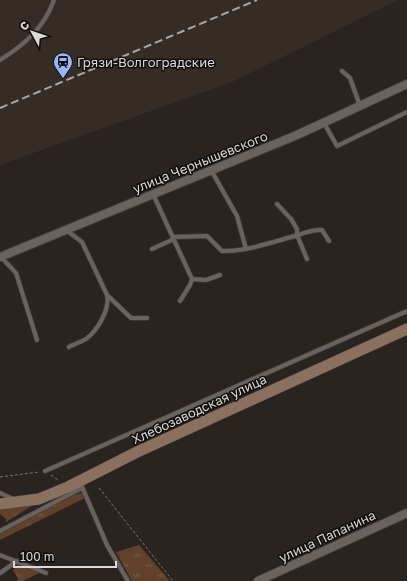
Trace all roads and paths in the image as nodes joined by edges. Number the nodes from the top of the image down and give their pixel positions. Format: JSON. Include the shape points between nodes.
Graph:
{"nodes":[{"id":1,"x":54,"y":0,"type":"edge"},
{"id":2,"x":0,"y":60,"type":"edge"},
{"id":3,"x":342,"y":71,"type":"dead end"},
{"id":4,"x":407,"y":84,"type":"edge"},
{"id":5,"x":360,"y":106,"type":"junction"},
{"id":6,"x":407,"y":112,"type":"edge"},
{"id":7,"x":324,"y":123,"type":"junction"},
{"id":8,"x":211,"y":170,"type":"junction"},
{"id":9,"x":153,"y":194,"type":"junction"},
{"id":10,"x":277,"y":204,"type":"dead end"},
{"id":11,"x":66,"y":230,"type":"junction"},
{"id":12,"x":296,"y":235,"type":"junction"},
{"id":13,"x":173,"y":238,"type":"junction"},
{"id":14,"x":329,"y":241,"type":"dead end"},
{"id":15,"x":152,"y":249,"type":"dead end"},
{"id":16,"x":246,"y":249,"type":"junction"},
{"id":17,"x":0,"y":256,"type":"edge"},
{"id":18,"x":307,"y":259,"type":"dead end"},
{"id":19,"x":220,"y":275,"type":"dead end"},
{"id":20,"x":192,"y":278,"type":"junction"},
{"id":21,"x":107,"y":295,"type":"junction"},
{"id":22,"x":180,"y":301,"type":"dead end"},
{"id":23,"x":407,"y":311,"type":"edge"},
{"id":24,"x":147,"y":318,"type":"dead end"},
{"id":25,"x":407,"y":329,"type":"edge"},
{"id":26,"x":37,"y":340,"type":"dead end"},
{"id":27,"x":69,"y":347,"type":"dead end"},
{"id":28,"x":46,"y":471,"type":"junction"},
{"id":29,"x":0,"y":477,"type":"edge"},
{"id":30,"x":81,"y":484,"type":"junction"},
{"id":31,"x":68,"y":487,"type":"junction"},
{"id":32,"x":99,"y":488,"type":"dead end"},
{"id":33,"x":0,"y":493,"type":"edge"},
{"id":34,"x":21,"y":502,"type":"junction"},
{"id":35,"x":0,"y":504,"type":"edge"},
{"id":36,"x":407,"y":513,"type":"edge"},
{"id":37,"x":0,"y":531,"type":"edge"},
{"id":38,"x":0,"y":555,"type":"edge"},
{"id":39,"x":17,"y":562,"type":"junction"},
{"id":40,"x":0,"y":573,"type":"edge"},
{"id":41,"x":46,"y":573,"type":"dead end"},
{"id":42,"x":128,"y":581,"type":"edge"},
{"id":43,"x":173,"y":581,"type":"edge"},
{"id":44,"x":258,"y":581,"type":"edge"}],
"edges":[{"from":1,"to":2,"type":"lane","via":[[49,15],[32,36],[20,48]]},
{"from":3,"to":5,"type":"lane","via":[[350,78]]},
{"from":4,"to":5,"type":"street","name":"улица Чернышевского"},
{"from":5,"to":7,"type":"street","name":"улица Чернышевского"},
{"from":6,"to":7,"type":"lane","via":[[337,146]]},
{"from":7,"to":8,"type":"street","name":"улица Чернышевского"},
{"from":8,"to":9,"type":"street","name":"улица Чернышевского"},
{"from":8,"to":16,"type":"lane","via":[[237,216]]},
{"from":9,"to":11,"type":"street","name":"улица Чернышевского"},
{"from":9,"to":13,"type":"lane"},
{"from":10,"to":12,"type":"lane","via":[[291,219],[297,229]]},
{"from":11,"to":17,"type":"street","name":"улица Чернышевского"},
{"from":11,"to":21,"type":"lane","via":[[82,242]]},
{"from":12,"to":14,"type":"lane","via":[[312,229],[322,230]]},
{"from":12,"to":16,"type":"lane"},
{"from":12,"to":18,"type":"lane"},
{"from":13,"to":15,"type":"lane"},
{"from":13,"to":16,"type":"lane","via":[[207,236],[222,251]]},
{"from":13,"to":20,"type":"lane"},
{"from":17,"to":26,"type":"lane","via":[[16,273]]},
{"from":19,"to":20,"type":"lane","via":[[206,280]]},
{"from":20,"to":22,"type":"lane"},
{"from":21,"to":24,"type":"lane","via":[[131,318]]},
{"from":21,"to":27,"type":"lane","via":[[109,303],[99,324],[86,338]]},
{"from":23,"to":28,"type":"lane"},
{"from":25,"to":30,"type":"street","name":"Хлебозаводская улица"},
{"from":28,"to":29,"type":"path"},
{"from":28,"to":31,"type":"path"},
{"from":30,"to":31,"type":"street","name":"Хлебозаводская улица"},
{"from":30,"to":37,"type":"lane"},
{"from":30,"to":42,"type":"lane","via":[[107,545]]},
{"from":31,"to":34,"type":"street","name":"Хлебозаводская улица","via":[[39,499]]},
{"from":32,"to":43,"type":"path"},
{"from":33,"to":34,"type":"lane"},
{"from":34,"to":35,"type":"street","name":"Хлебозаводская улица"},
{"from":36,"to":44,"type":"street","name":"улица Папанина"},
{"from":38,"to":39,"type":"lane"},
{"from":39,"to":40,"type":"lane"},
{"from":39,"to":41,"type":"lane"}]}
